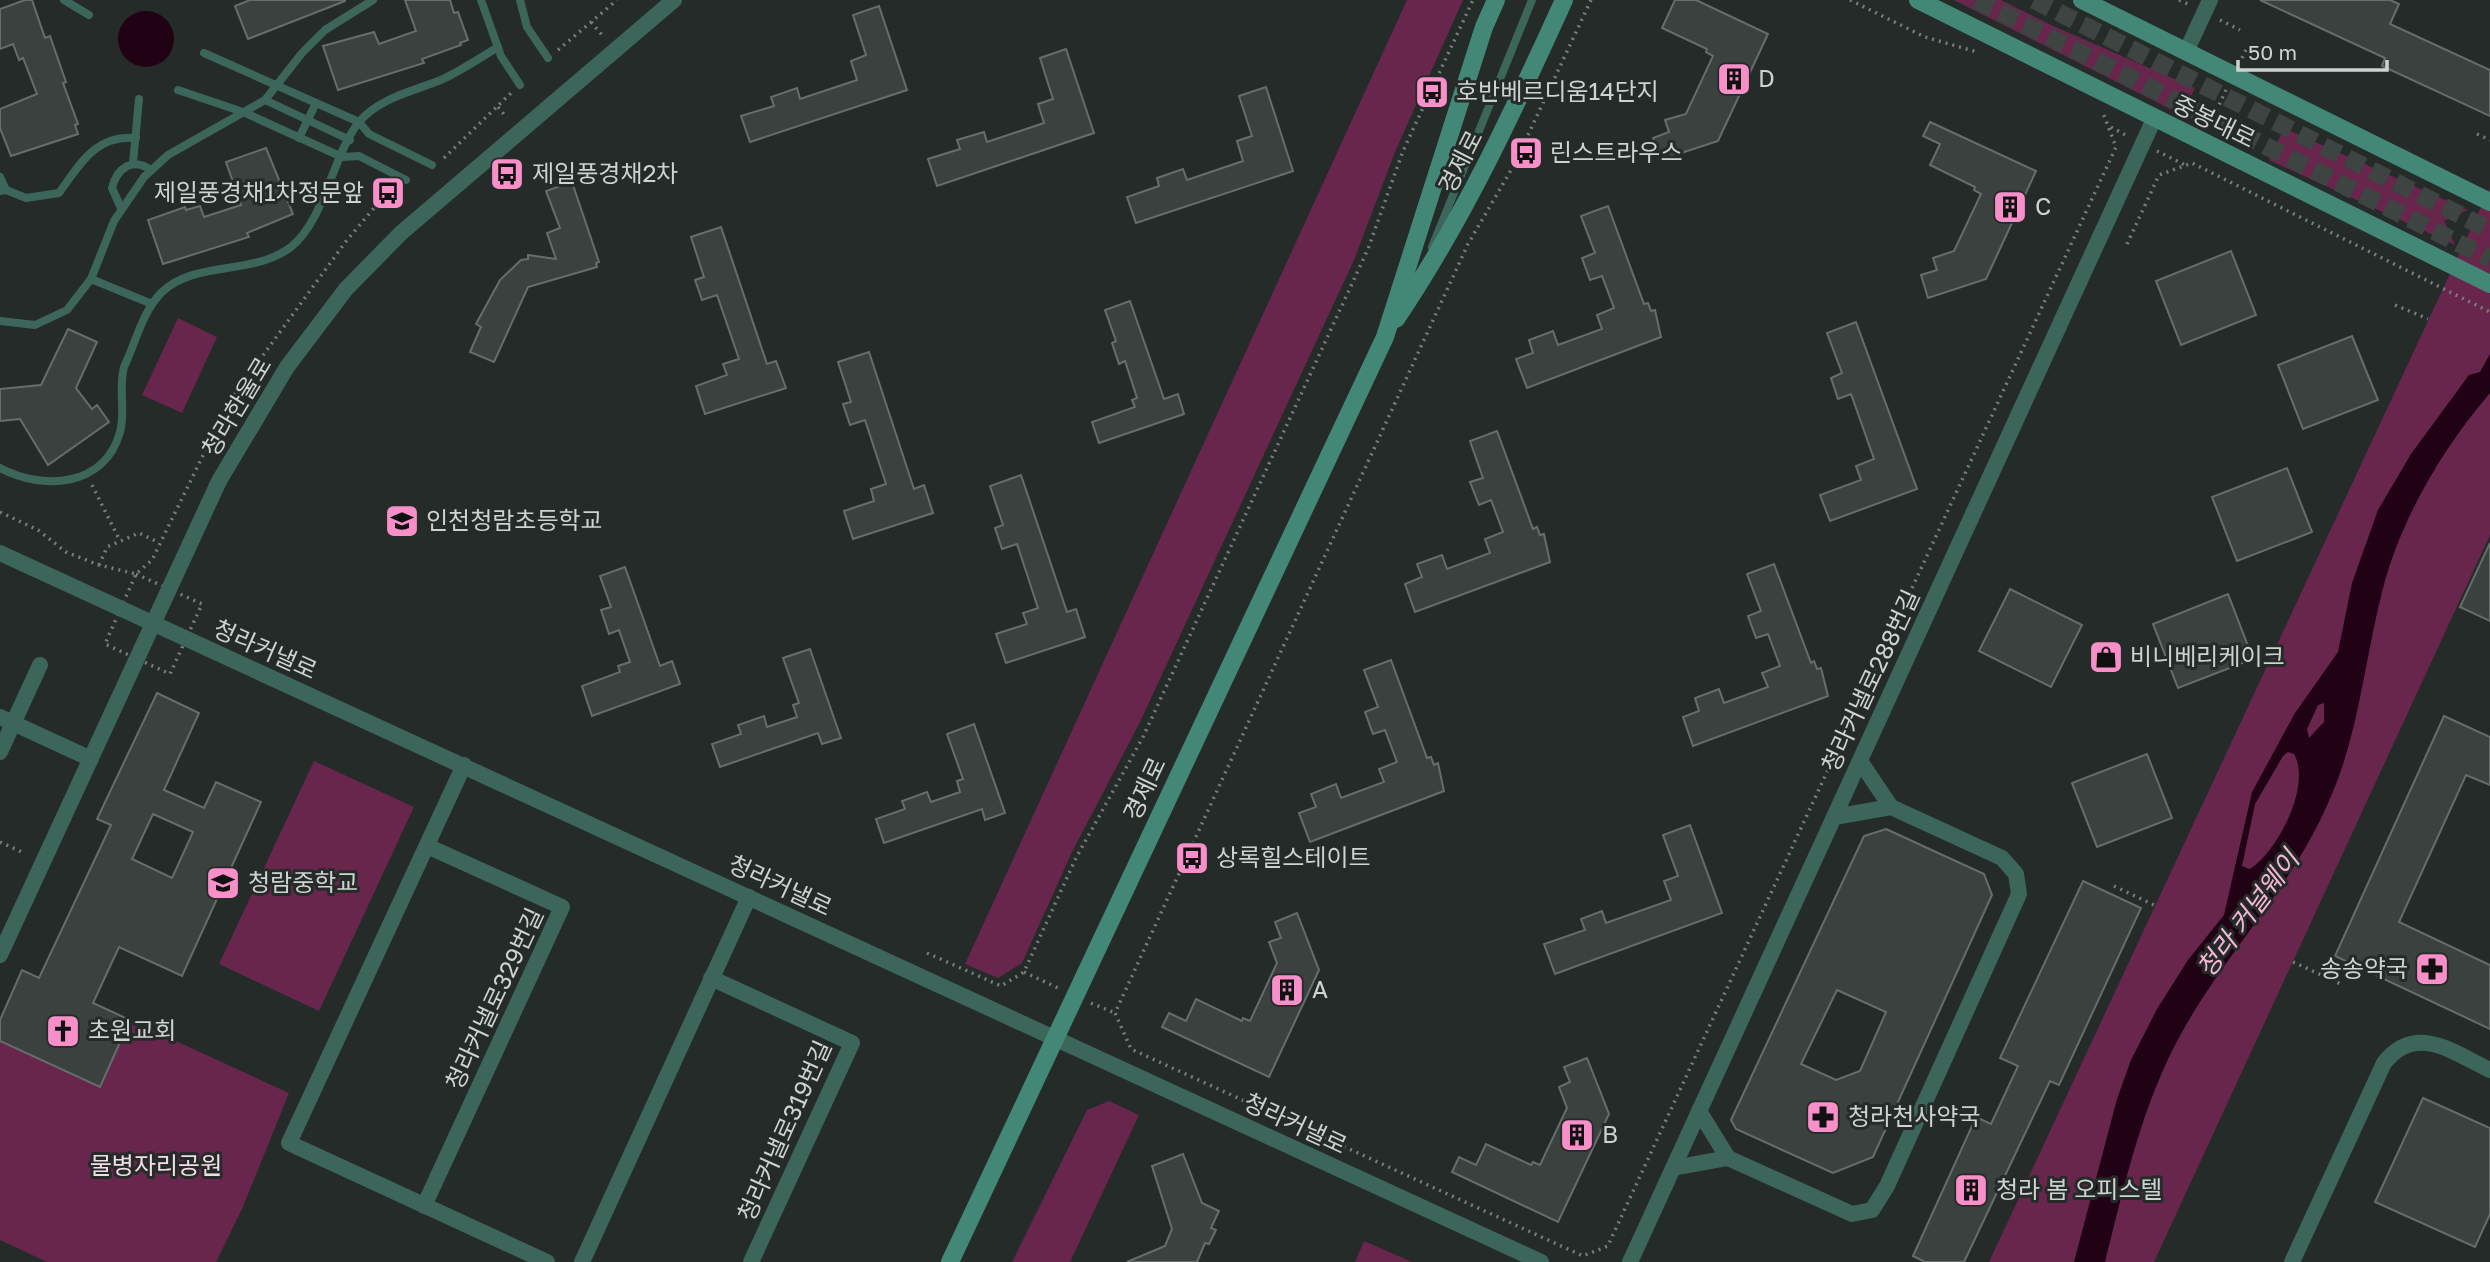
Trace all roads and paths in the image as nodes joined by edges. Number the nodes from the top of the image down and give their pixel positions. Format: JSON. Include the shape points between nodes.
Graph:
{"nodes":[{"id":1,"x":64,"y":0,"type":"edge"},
{"id":2,"x":373,"y":0,"type":"edge"},
{"id":3,"x":481,"y":0,"type":"edge"},
{"id":4,"x":520,"y":0,"type":"edge"},
{"id":5,"x":617,"y":0,"type":"edge"},
{"id":6,"x":674,"y":0,"type":"edge"},
{"id":7,"x":1473,"y":0,"type":"edge"},
{"id":8,"x":1496,"y":0,"type":"edge"},
{"id":9,"x":1532,"y":0,"type":"edge"},
{"id":10,"x":1564,"y":0,"type":"edge"},
{"id":11,"x":1591,"y":0,"type":"edge"},
{"id":12,"x":1850,"y":0,"type":"edge"},
{"id":13,"x":1919,"y":0,"type":"edge"},
{"id":14,"x":2082,"y":0,"type":"edge"},
{"id":15,"x":2210,"y":0,"type":"edge"},
{"id":16,"x":89,"y":15,"type":"dead end"},
{"id":17,"x":498,"y":47,"type":"junction"},
{"id":18,"x":2186,"y":52,"type":"junction"},
{"id":19,"x":204,"y":53,"type":"dead end"},
{"id":20,"x":1985,"y":54,"type":"dead end"},
{"id":21,"x":548,"y":58,"type":"joint"},
{"id":22,"x":520,"y":85,"type":"dead end"},
{"id":23,"x":278,"y":86,"type":"junction"},
{"id":24,"x":178,"y":90,"type":"dead end"},
{"id":25,"x":139,"y":99,"type":"dead end"},
{"id":26,"x":265,"y":100,"type":"junction"},
{"id":27,"x":2221,"y":100,"type":"dead end"},
{"id":28,"x":316,"y":103,"type":"junction"},
{"id":29,"x":2093,"y":108,"type":"dead end"},
{"id":30,"x":243,"y":112,"type":"junction"},
{"id":31,"x":308,"y":120,"type":"junction"},
{"id":32,"x":2154,"y":120,"type":"junction"},
{"id":33,"x":359,"y":122,"type":"junction"},
{"id":34,"x":2477,"y":134,"type":"dead end"},
{"id":35,"x":136,"y":138,"type":"junction"},
{"id":36,"x":299,"y":138,"type":"junction"},
{"id":37,"x":350,"y":140,"type":"junction"},
{"id":38,"x":2490,"y":140,"type":"edge"},
{"id":39,"x":2246,"y":148,"type":"dead end"},
{"id":40,"x":342,"y":157,"type":"junction"},
{"id":41,"x":133,"y":163,"type":"junction"},
{"id":42,"x":432,"y":165,"type":"dead end"},
{"id":43,"x":151,"y":170,"type":"junction"},
{"id":44,"x":0,"y":177,"type":"edge"},
{"id":45,"x":406,"y":180,"type":"dead end"},
{"id":46,"x":3,"y":191,"type":"edge"},
{"id":47,"x":2482,"y":199,"type":"edge"},
{"id":48,"x":121,"y":208,"type":"junction"},
{"id":49,"x":2127,"y":244,"type":"dead end"},
{"id":50,"x":91,"y":279,"type":"junction"},
{"id":51,"x":2490,"y":284,"type":"edge"},
{"id":52,"x":1414,"y":292,"type":"junction"},
{"id":53,"x":152,"y":304,"type":"junction"},
{"id":54,"x":2395,"y":304,"type":"dead end"},
{"id":55,"x":2490,"y":312,"type":"edge"},
{"id":56,"x":2428,"y":319,"type":"dead end"},
{"id":57,"x":0,"y":321,"type":"edge"},
{"id":58,"x":1385,"y":337,"type":"junction"},
{"id":59,"x":0,"y":468,"type":"edge"},
{"id":60,"x":87,"y":474,"type":"junction"},
{"id":61,"x":0,"y":512,"type":"edge"},
{"id":62,"x":120,"y":541,"type":"junction"},
{"id":63,"x":158,"y":542,"type":"dead end"},
{"id":64,"x":0,"y":553,"type":"edge"},
{"id":65,"x":99,"y":565,"type":"junction"},
{"id":66,"x":136,"y":574,"type":"dead end"},
{"id":67,"x":154,"y":625,"type":"junction"},
{"id":68,"x":40,"y":666,"type":"dead end"},
{"id":69,"x":7,"y":720,"type":"edge"},
{"id":70,"x":0,"y":752,"type":"edge"},
{"id":71,"x":91,"y":759,"type":"junction"},
{"id":72,"x":1860,"y":761,"type":"junction"},
{"id":73,"x":464,"y":765,"type":"junction"},
{"id":74,"x":1891,"y":807,"type":"junction"},
{"id":75,"x":1834,"y":817,"type":"junction"},
{"id":76,"x":0,"y":842,"type":"edge"},
{"id":77,"x":427,"y":846,"type":"junction"},
{"id":78,"x":24,"y":853,"type":"dead end"},
{"id":79,"x":2114,"y":886,"type":"dead end"},
{"id":80,"x":749,"y":897,"type":"junction"},
{"id":81,"x":2154,"y":905,"type":"dead end"},
{"id":82,"x":928,"y":953,"type":"dead end"},
{"id":83,"x":0,"y":955,"type":"edge"},
{"id":84,"x":2293,"y":962,"type":"dead end"},
{"id":85,"x":711,"y":978,"type":"junction"},
{"id":86,"x":2343,"y":985,"type":"dead end"},
{"id":87,"x":1055,"y":1038,"type":"junction"},
{"id":88,"x":2490,"y":1070,"type":"edge"},
{"id":89,"x":1699,"y":1111,"type":"junction"},
{"id":90,"x":1728,"y":1158,"type":"junction"},
{"id":91,"x":1673,"y":1168,"type":"junction"},
{"id":92,"x":424,"y":1206,"type":"junction"},
{"id":93,"x":547,"y":1262,"type":"edge"},
{"id":94,"x":582,"y":1262,"type":"edge"},
{"id":95,"x":751,"y":1262,"type":"edge"},
{"id":96,"x":950,"y":1262,"type":"edge"},
{"id":97,"x":1541,"y":1262,"type":"edge"},
{"id":98,"x":1630,"y":1262,"type":"edge"},
{"id":99,"x":2292,"y":1262,"type":"edge"}],
"edges":[{"from":1,"to":16,"type":"lane"},
{"from":2,"to":23,"type":"lane","via":[[325,30]]},
{"from":3,"to":17,"type":"lane"},
{"from":4,"to":21,"type":"lane","via":[[527,27]]},
{"from":5,"to":21,"type":"path"},
{"from":6,"to":67,"type":"street","name":"청라한울로","via":[[401,233],[346,289],[287,367],[242,439]]},
{"from":7,"to":82,"type":"path","via":[[1403,151],[1368,249],[1143,737],[1076,858],[1024,972],[1001,986]]},
{"from":8,"to":58,"type":"main road","name":"경제로"},
{"from":9,"to":52,"type":"lane"},
{"from":10,"to":52,"type":"main road","name":"경제로","via":[[1498,146]]},
{"from":11,"to":29,"type":"path","via":[[1514,165],[1468,244],[1115,1013],[1130,1049],[1583,1256],[1608,1246],[2116,147],[2105,114]]},
{"from":12,"to":20,"type":"path","via":[[1926,37]]},
{"from":13,"to":32,"type":"main road","name":"중봉대로"},
{"from":14,"to":18,"type":"main road","name":"중봉대로"},
{"from":15,"to":18,"type":"street"},
{"from":17,"to":22,"type":"lane"},
{"from":17,"to":33,"type":"lane","via":[[444,78],[392,99]]},
{"from":18,"to":47,"type":"main road","name":"중봉대로"},
{"from":19,"to":23,"type":"lane"},
{"from":23,"to":26,"type":"lane"},
{"from":23,"to":28,"type":"lane"},
{"from":24,"to":30,"type":"lane"},
{"from":25,"to":35,"type":"lane"},
{"from":26,"to":30,"type":"lane"},
{"from":26,"to":31,"type":"lane"},
{"from":27,"to":39,"type":"path","via":[[2215,114],[2253,133]]},
{"from":28,"to":31,"type":"lane"},
{"from":28,"to":33,"type":"lane"},
{"from":30,"to":36,"type":"lane"},
{"from":30,"to":43,"type":"lane","via":[[168,155]]},
{"from":31,"to":36,"type":"lane"},
{"from":31,"to":37,"type":"lane"},
{"from":32,"to":51,"type":"main road","name":"중봉대로"},
{"from":32,"to":72,"type":"street","name":"청라커낼로288번길"},
{"from":33,"to":37,"type":"lane"},
{"from":33,"to":42,"type":"lane","via":[[369,134]]},
{"from":34,"to":38,"type":"path"},
{"from":35,"to":41,"type":"lane"},
{"from":35,"to":46,"type":"lane","via":[[102,142],[59,193],[26,198]]},
{"from":36,"to":40,"type":"lane"},
{"from":37,"to":40,"type":"lane"},
{"from":40,"to":45,"type":"lane","via":[[359,156]]},
{"from":40,"to":53,"type":"lane","via":[[313,218],[292,246],[259,262],[186,278]]},
{"from":41,"to":43,"type":"lane"},
{"from":41,"to":48,"type":"lane","via":[[115,177],[112,188]]},
{"from":43,"to":48,"type":"lane"},
{"from":44,"to":46,"type":"lane"},
{"from":48,"to":50,"type":"lane","via":[[104,239]]},
{"from":49,"to":55,"type":"path","via":[[2159,175],[2192,163]]},
{"from":50,"to":53,"type":"lane"},
{"from":50,"to":57,"type":"lane","via":[[67,310],[53,318],[35,325]]},
{"from":52,"to":58,"type":"main road","name":"경제로"},
{"from":53,"to":60,"type":"lane","via":[[121,378],[122,419],[116,443],[110,455]]},
{"from":54,"to":56,"type":"path"},
{"from":58,"to":87,"type":"main road","name":"경제로"},
{"from":59,"to":60,"type":"lane","via":[[48,483]]},
{"from":60,"to":62,"type":"path"},
{"from":61,"to":65,"type":"path","via":[[38,530],[66,552]]},
{"from":62,"to":63,"type":"path","via":[[139,533]]},
{"from":62,"to":65,"type":"path","via":[[107,547]]},
{"from":64,"to":67,"type":"street","name":"청라커낼로"},
{"from":65,"to":66,"type":"path"},
{"from":67,"to":71,"type":"street","name":"청라한울로"},
{"from":67,"to":73,"type":"street","name":"청라커낼로"},
{"from":68,"to":69,"type":"street"},
{"from":69,"to":70,"type":"street"},
{"from":69,"to":71,"type":"street"},
{"from":71,"to":83,"type":"street","name":"청라한울로"},
{"from":72,"to":74,"type":"street"},
{"from":72,"to":75,"type":"street","name":"청라커낼로288번길"},
{"from":73,"to":77,"type":"street"},
{"from":73,"to":80,"type":"street","name":"청라커낼로"},
{"from":74,"to":75,"type":"street"},
{"from":74,"to":90,"type":"street","via":[[2001,858],[2016,874],[2019,894],[1884,1193],[1872,1210],[1852,1214]]},
{"from":75,"to":89,"type":"street","name":"청라커낼로288번길"},
{"from":76,"to":78,"type":"path"},
{"from":77,"to":92,"type":"street","via":[[289,1143]]},
{"from":77,"to":92,"type":"street","name":"청라커낼로329번길","via":[[562,908]]},
{"from":79,"to":81,"type":"path"},
{"from":80,"to":85,"type":"street"},
{"from":80,"to":87,"type":"street","name":"청라커낼로"},
{"from":84,"to":86,"type":"path"},
{"from":85,"to":94,"type":"street"},
{"from":85,"to":95,"type":"street","name":"청라커낼로319번길","via":[[852,1043]]},
{"from":87,"to":96,"type":"main road","name":"경제로"},
{"from":87,"to":97,"type":"street","name":"청라커낼로"},
{"from":88,"to":99,"type":"street","via":[[2433,1043],[2421,1041],[2394,1051],[2384,1063]]},
{"from":89,"to":90,"type":"street"},
{"from":89,"to":91,"type":"street","name":"청라커낼로288번길"},
{"from":90,"to":91,"type":"street"},
{"from":91,"to":98,"type":"street","name":"청라커낼로288번길"},
{"from":92,"to":93,"type":"street"}]}
